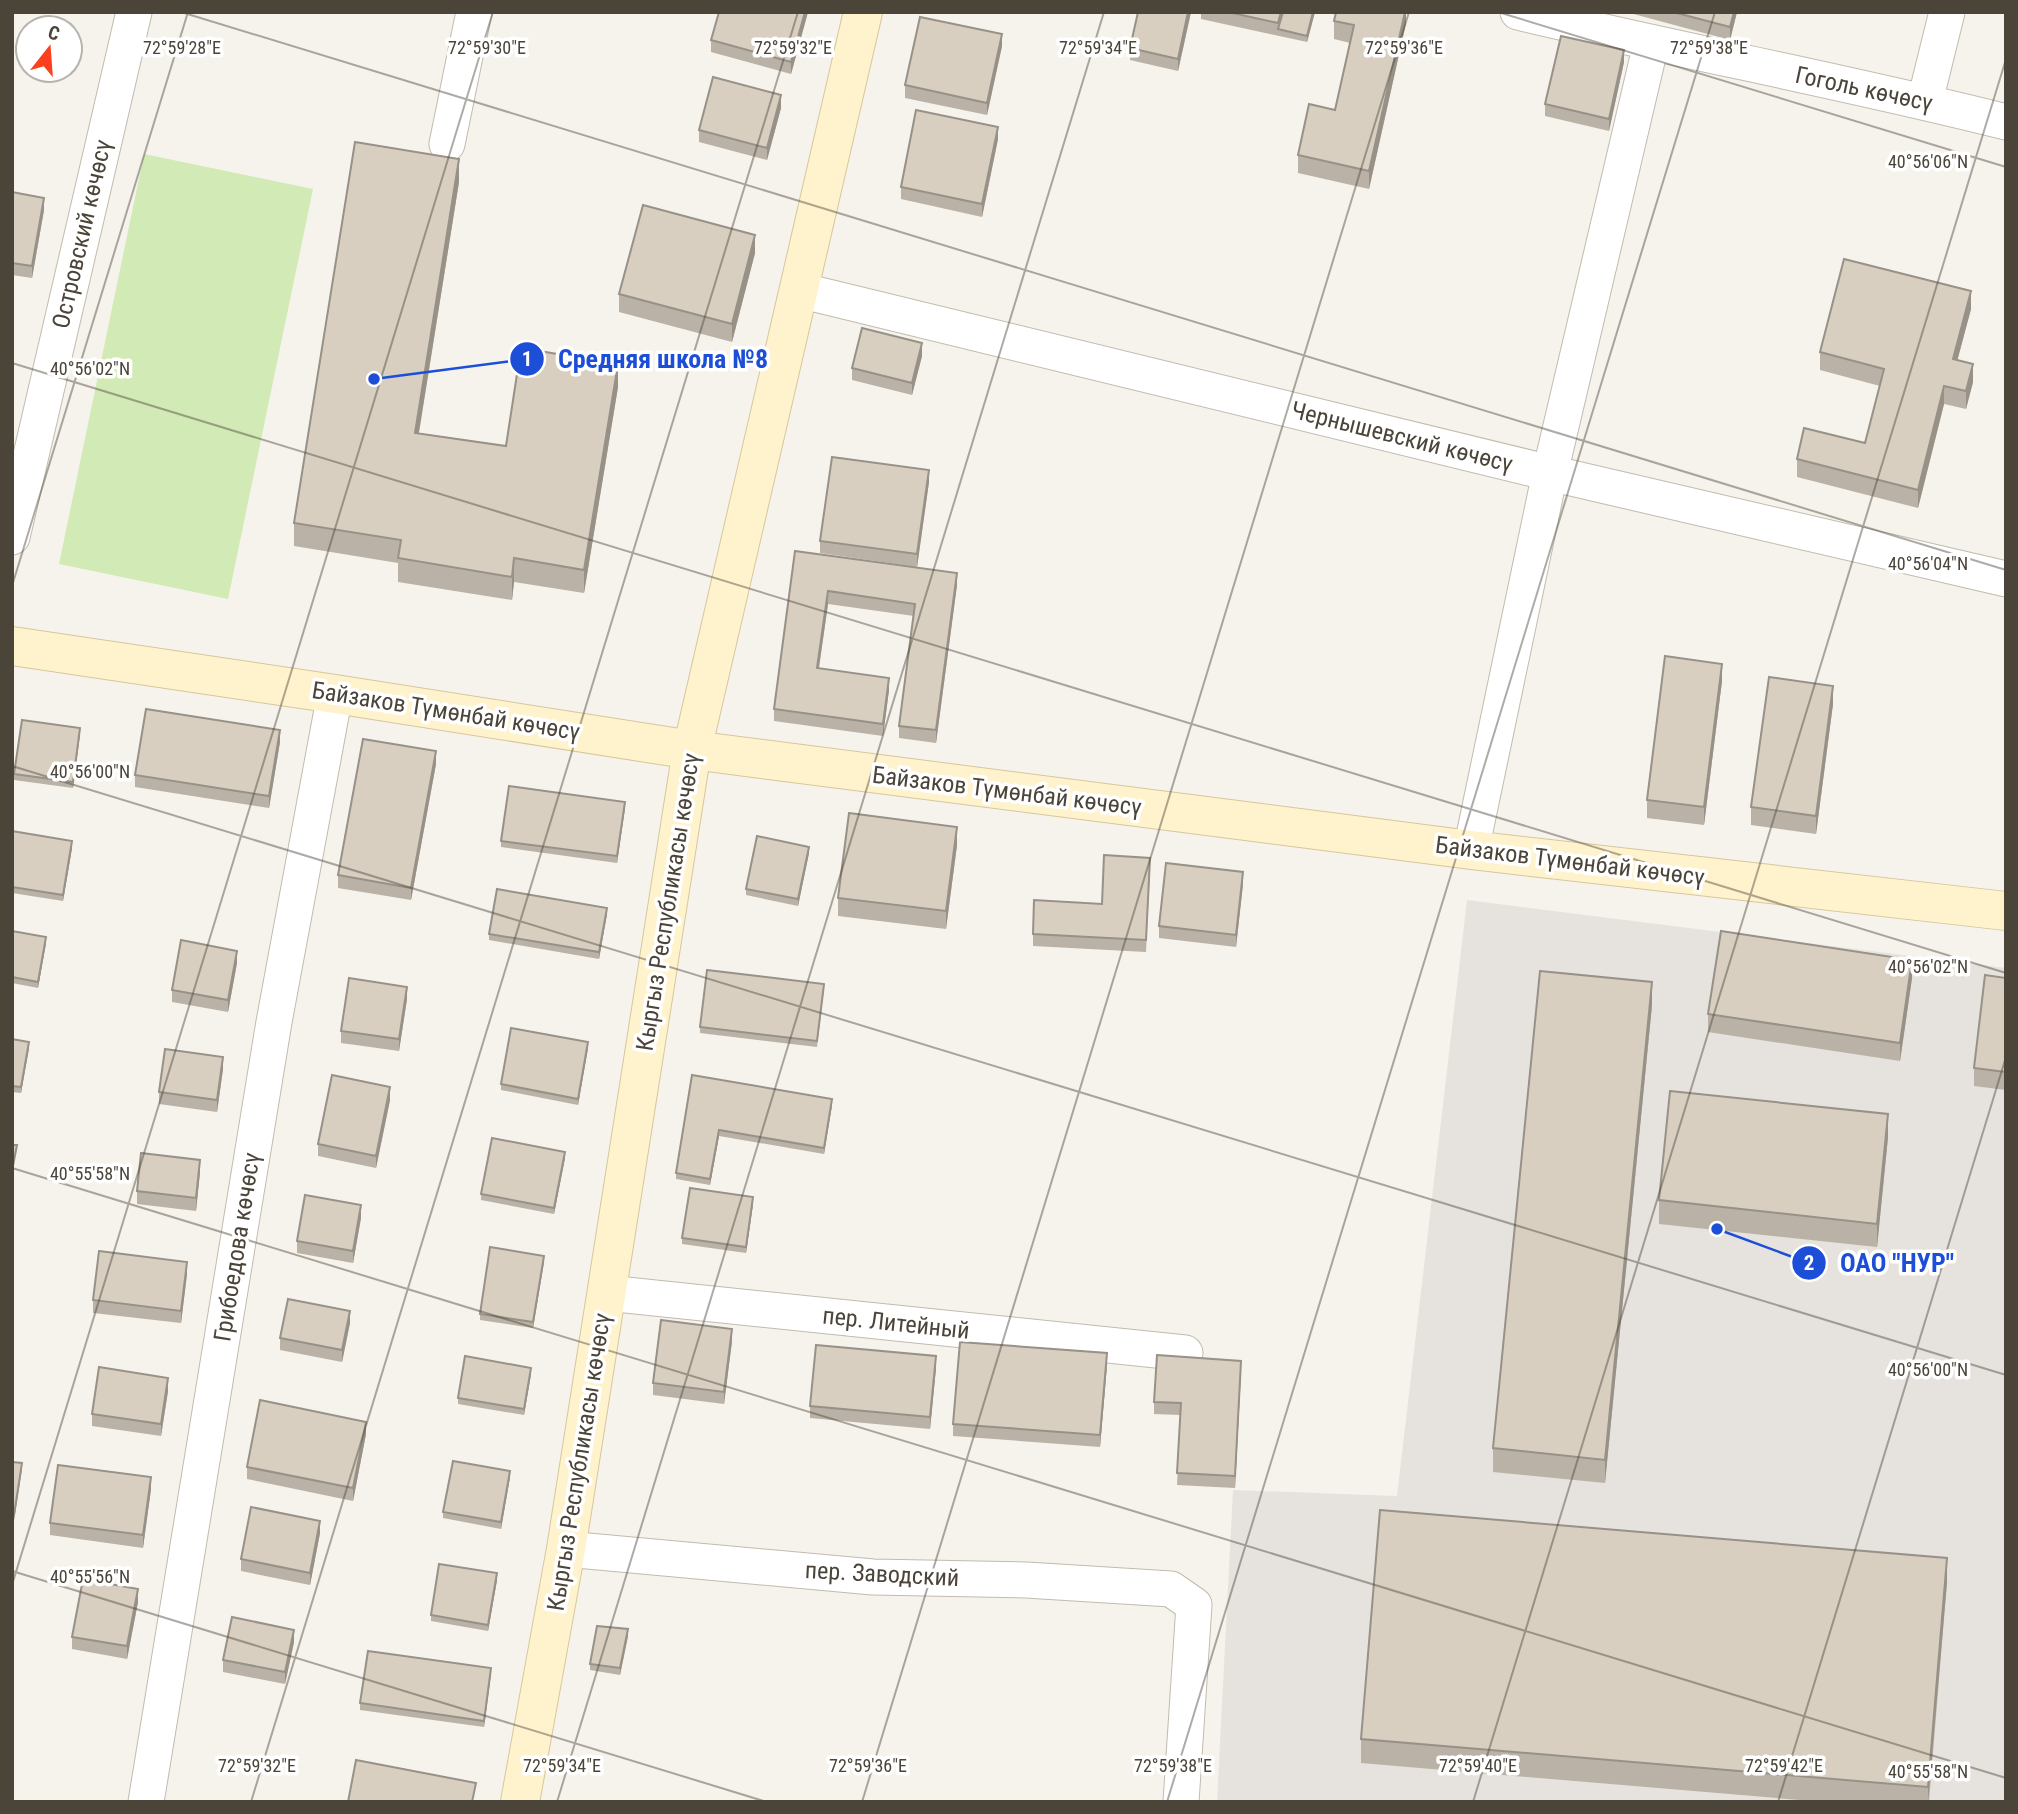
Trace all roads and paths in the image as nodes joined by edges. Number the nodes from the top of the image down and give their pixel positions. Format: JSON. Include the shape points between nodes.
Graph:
{"nodes":[{"id":1,"x":134,"y":12,"type":"edge"},
{"id":2,"x":474,"y":12,"type":"edge"},
{"id":3,"x":863,"y":12,"type":"edge"},
{"id":4,"x":1518,"y":12,"type":"edge"},
{"id":5,"x":1947,"y":12,"type":"edge"},
{"id":6,"x":1651,"y":44,"type":"junction"},
{"id":7,"x":1925,"y":102,"type":"junction"},
{"id":8,"x":2006,"y":122,"type":"edge"},
{"id":9,"x":447,"y":144,"type":"dead end"},
{"id":10,"x":799,"y":290,"type":"junction"},
{"id":11,"x":1550,"y":473,"type":"junction"},
{"id":12,"x":12,"y":537,"type":"edge"},
{"id":13,"x":2006,"y":579,"type":"edge"},
{"id":14,"x":12,"y":646,"type":"edge"},
{"id":15,"x":335,"y":694,"type":"junction"},
{"id":16,"x":692,"y":750,"type":"junction"},
{"id":17,"x":1471,"y":850,"type":"junction"},
{"id":18,"x":2006,"y":911,"type":"edge"},
{"id":19,"x":607,"y":1293,"type":"junction"},
{"id":20,"x":1185,"y":1353,"type":"dead end"},
{"id":21,"x":566,"y":1549,"type":"junction"},
{"id":22,"x":146,"y":1802,"type":"edge"},
{"id":23,"x":520,"y":1802,"type":"edge"},
{"id":24,"x":1181,"y":1802,"type":"edge"}],
"edges":[{"from":1,"to":12,"type":"street","name":"Островский көчөсү"},
{"from":2,"to":9,"type":"street"},
{"from":3,"to":10,"type":"main road","name":"Кыргыз Республикасы көчөсү"},
{"from":4,"to":6,"type":"street","name":"Гоголь көчөсү"},
{"from":5,"to":7,"type":"street"},
{"from":6,"to":7,"type":"street","name":"Гоголь көчөсү"},
{"from":6,"to":11,"type":"street"},
{"from":7,"to":8,"type":"street","name":"Гоголь көчөсү"},
{"from":10,"to":11,"type":"street","name":"Чернышевский көчөсү"},
{"from":10,"to":16,"type":"main road","name":"Кыргыз Республикасы көчөсү"},
{"from":11,"to":13,"type":"street","name":"Чернышевский көчөсү"},
{"from":11,"to":17,"type":"street"},
{"from":14,"to":15,"type":"main road","name":"Байзаков Түмөнбай көчөсү"},
{"from":15,"to":16,"type":"main road","name":"Байзаков Түмөнбай көчөсү"},
{"from":15,"to":22,"type":"street","name":"Грибоедова көчөсү","via":[[274,1022]]},
{"from":16,"to":17,"type":"main road","name":"Байзаков Түмөнбай көчөсү"},
{"from":16,"to":19,"type":"main road","name":"Кыргыз Республикасы көчөсү"},
{"from":17,"to":18,"type":"main road","name":"Байзаков Түмөнбай көчөсү"},
{"from":19,"to":20,"type":"street","name":"пер. Литейный"},
{"from":19,"to":21,"type":"main road","name":"Кыргыз Республикасы көчөсү"},
{"from":21,"to":23,"type":"main road","name":"Кыргыз Республикасы көчөсү"},
{"from":21,"to":24,"type":"street","name":"пер. Заводский","via":[[873,1577],[1171,1589],[1194,1605]]}]}
